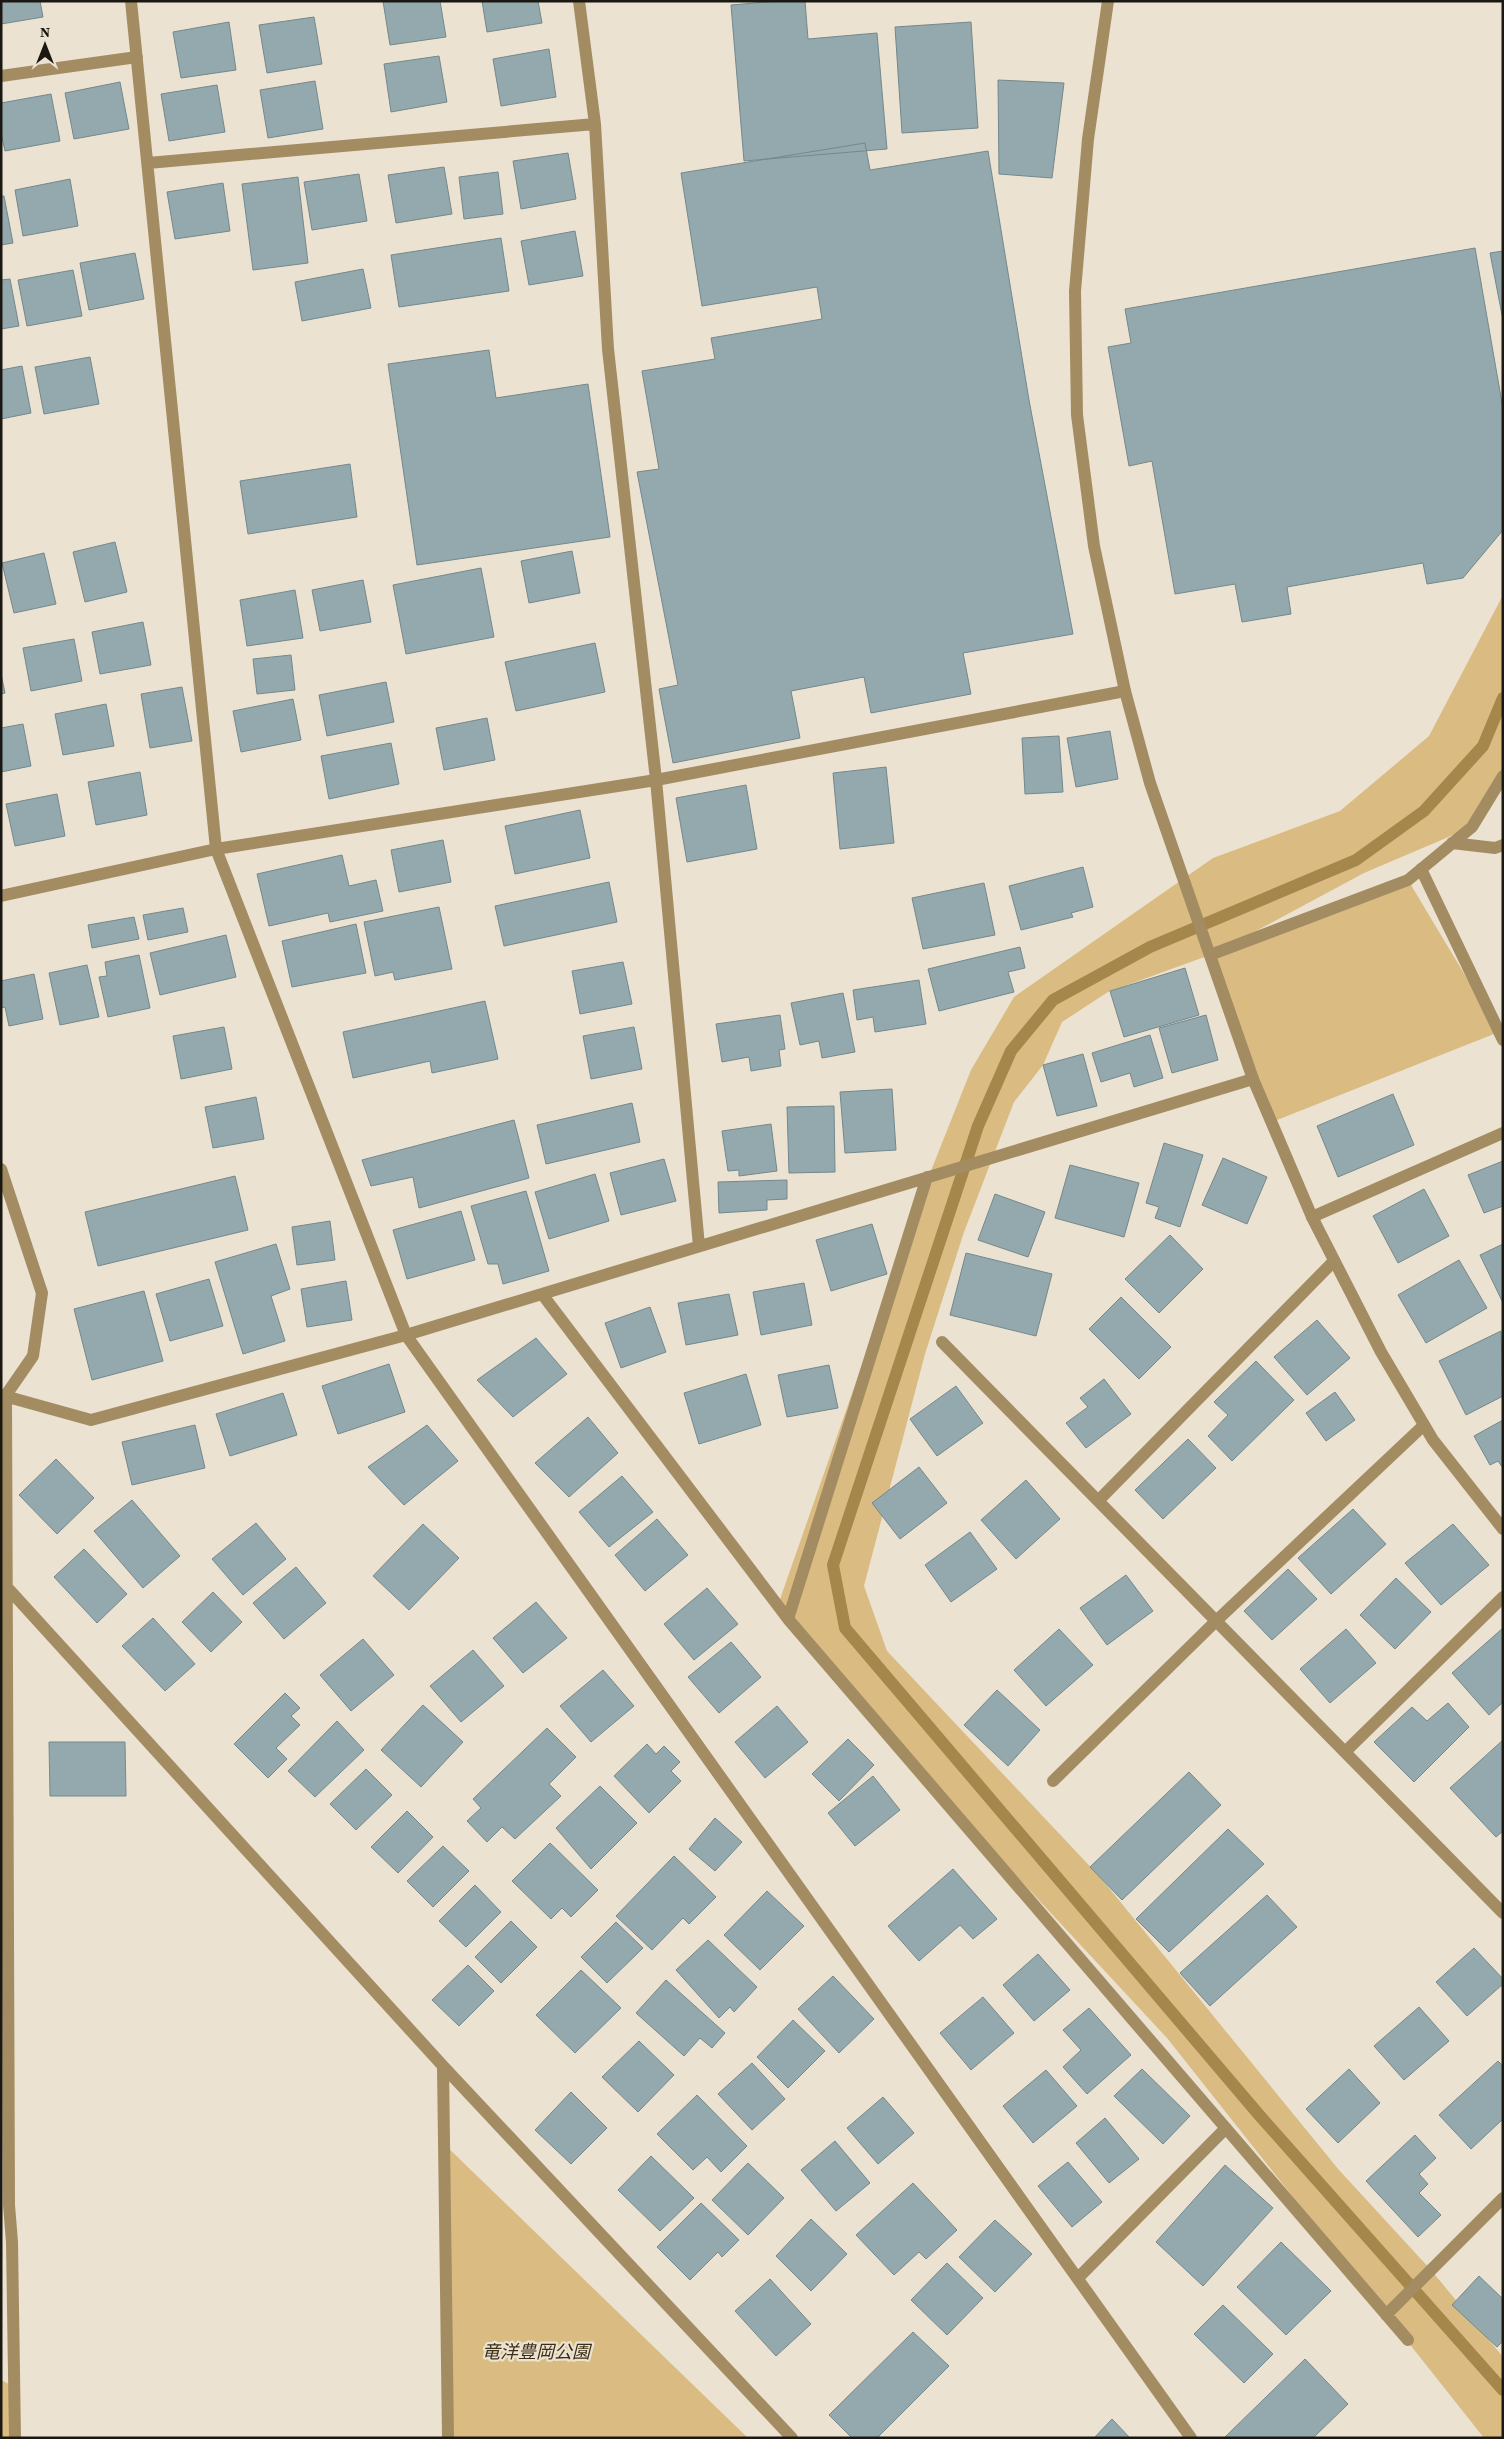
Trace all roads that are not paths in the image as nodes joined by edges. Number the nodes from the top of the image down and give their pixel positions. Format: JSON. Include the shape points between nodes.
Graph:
{"nodes":[{"id":1,"x":131,"y":1,"type":"edge"},
{"id":2,"x":579,"y":1,"type":"edge"},
{"id":3,"x":1108,"y":1,"type":"edge"},
{"id":4,"x":137,"y":57,"type":"junction"},
{"id":5,"x":1,"y":76,"type":"edge"},
{"id":6,"x":595,"y":124,"type":"junction"},
{"id":7,"x":148,"y":163,"type":"junction"},
{"id":8,"x":1125,"y":691,"type":"junction"},
{"id":9,"x":1503,"y":776,"type":"edge"},
{"id":10,"x":656,"y":780,"type":"junction"},
{"id":11,"x":1452,"y":843,"type":"junction"},
{"id":12,"x":1503,"y":844,"type":"edge"},
{"id":13,"x":216,"y":849,"type":"junction"},
{"id":14,"x":1421,"y":869,"type":"junction"},
{"id":15,"x":1,"y":896,"type":"edge"},
{"id":16,"x":1210,"y":955,"type":"junction"},
{"id":17,"x":1503,"y":1040,"type":"edge"},
{"id":18,"x":1253,"y":1079,"type":"junction"},
{"id":19,"x":1503,"y":1133,"type":"edge"},
{"id":20,"x":1,"y":1169,"type":"edge"},
{"id":21,"x":927,"y":1177,"type":"junction"},
{"id":22,"x":1312,"y":1217,"type":"junction"},
{"id":23,"x":699,"y":1246,"type":"junction"},
{"id":24,"x":1334,"y":1261,"type":"junction"},
{"id":25,"x":542,"y":1294,"type":"junction"},
{"id":26,"x":406,"y":1335,"type":"junction"},
{"id":27,"x":942,"y":1342,"type":"dead end"},
{"id":28,"x":4,"y":1395,"type":"edge"},
{"id":29,"x":1424,"y":1424,"type":"junction"},
{"id":30,"x":1098,"y":1501,"type":"junction"},
{"id":31,"x":1503,"y":1528,"type":"edge"},
{"id":32,"x":5,"y":1584,"type":"junction"},
{"id":33,"x":1503,"y":1597,"type":"edge"},
{"id":34,"x":788,"y":1618,"type":"junction"},
{"id":35,"x":1215,"y":1622,"type":"junction"},
{"id":36,"x":1345,"y":1752,"type":"junction"},
{"id":37,"x":1053,"y":1781,"type":"dead end"},
{"id":38,"x":1503,"y":1913,"type":"edge"},
{"id":39,"x":443,"y":2066,"type":"junction"},
{"id":40,"x":1226,"y":2128,"type":"junction"},
{"id":41,"x":1503,"y":2198,"type":"edge"},
{"id":42,"x":5,"y":2205,"type":"edge"},
{"id":43,"x":1078,"y":2278,"type":"junction"},
{"id":44,"x":1386,"y":2315,"type":"junction"},
{"id":45,"x":1408,"y":2340,"type":"dead end"},
{"id":46,"x":14,"y":2438,"type":"edge"},
{"id":47,"x":448,"y":2438,"type":"edge"},
{"id":48,"x":792,"y":2438,"type":"edge"},
{"id":49,"x":1191,"y":2438,"type":"edge"}],
"edges":[{"from":1,"to":4,"type":"street"},
{"from":2,"to":6,"type":"street"},
{"from":3,"to":8,"type":"street","via":[[1088,139],[1075,291],[1077,416],[1094,546]]},
{"from":4,"to":5,"type":"street"},
{"from":4,"to":7,"type":"street"},
{"from":6,"to":7,"type":"street"},
{"from":6,"to":10,"type":"street","via":[[608,349]]},
{"from":7,"to":13,"type":"street"},
{"from":8,"to":10,"type":"street"},
{"from":8,"to":16,"type":"street","via":[[1150,783]]},
{"from":9,"to":11,"type":"street","via":[[1472,827]]},
{"from":10,"to":13,"type":"street"},
{"from":10,"to":23,"type":"street"},
{"from":11,"to":12,"type":"street","via":[[1495,848]]},
{"from":11,"to":14,"type":"street"},
{"from":13,"to":15,"type":"street"},
{"from":13,"to":26,"type":"street"},
{"from":14,"to":16,"type":"street","via":[[1408,880]]},
{"from":14,"to":17,"type":"street"},
{"from":16,"to":18,"type":"street"},
{"from":18,"to":21,"type":"street"},
{"from":18,"to":22,"type":"street"},
{"from":19,"to":22,"type":"street"},
{"from":20,"to":28,"type":"street","via":[[42,1293],[33,1356]]},
{"from":21,"to":23,"type":"street"},
{"from":21,"to":34,"type":"street"},
{"from":22,"to":24,"type":"street"},
{"from":23,"to":25,"type":"street"},
{"from":24,"to":29,"type":"street","via":[[1381,1352]]},
{"from":24,"to":30,"type":"street"},
{"from":25,"to":26,"type":"street"},
{"from":25,"to":34,"type":"street"},
{"from":26,"to":28,"type":"street","via":[[91,1420]]},
{"from":26,"to":43,"type":"street"},
{"from":27,"to":30,"type":"street"},
{"from":28,"to":32,"type":"street"},
{"from":29,"to":31,"type":"street","via":[[1433,1440]]},
{"from":29,"to":35,"type":"street"},
{"from":30,"to":35,"type":"street"},
{"from":32,"to":39,"type":"street"},
{"from":32,"to":42,"type":"street"},
{"from":33,"to":36,"type":"street"},
{"from":34,"to":40,"type":"street"},
{"from":35,"to":36,"type":"street"},
{"from":35,"to":37,"type":"street"},
{"from":36,"to":38,"type":"street"},
{"from":39,"to":47,"type":"street"},
{"from":39,"to":48,"type":"street"},
{"from":40,"to":43,"type":"street"},
{"from":40,"to":44,"type":"street"},
{"from":41,"to":44,"type":"street"},
{"from":42,"to":46,"type":"street","via":[[12,2242]]},
{"from":43,"to":49,"type":"street"},
{"from":44,"to":45,"type":"street"}]}
